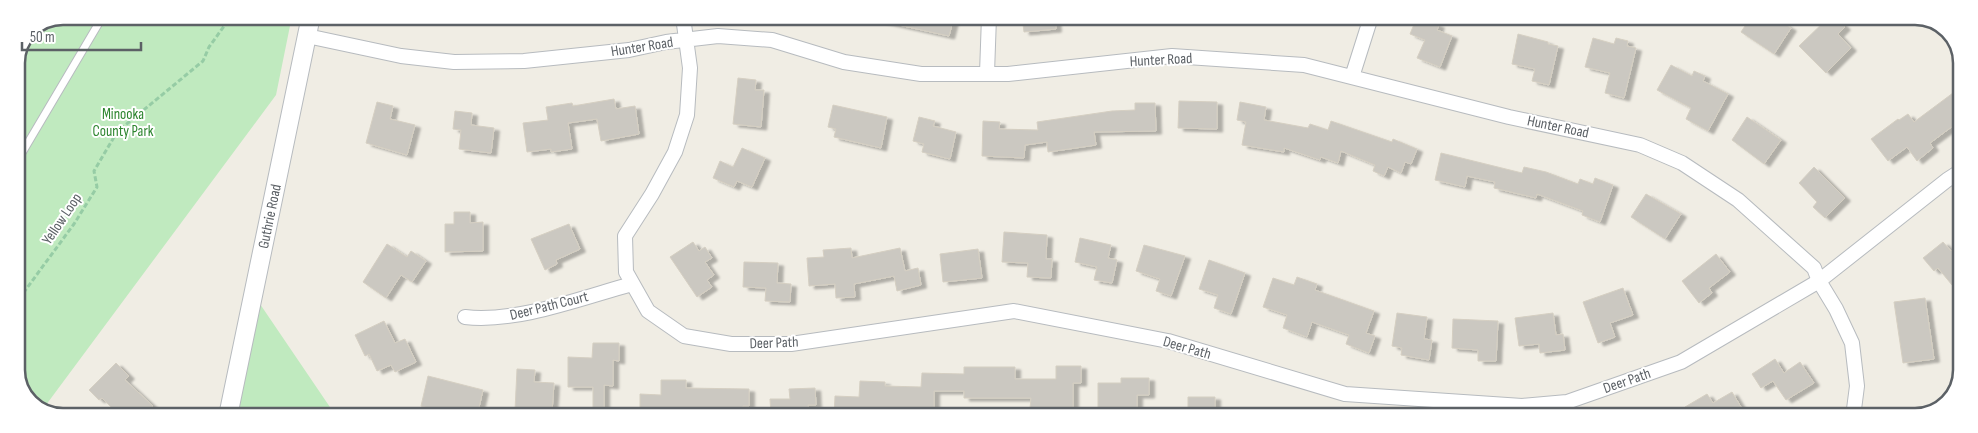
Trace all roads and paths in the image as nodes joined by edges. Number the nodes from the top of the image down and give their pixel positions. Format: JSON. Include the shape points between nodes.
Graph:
{"nodes":[{"id":1,"x":98,"y":25,"type":"edge"},
{"id":2,"x":225,"y":25,"type":"edge"},
{"id":3,"x":309,"y":25,"type":"edge"},
{"id":4,"x":684,"y":25,"type":"edge"},
{"id":5,"x":989,"y":25,"type":"edge"},
{"id":6,"x":1368,"y":25,"type":"edge"},
{"id":7,"x":307,"y":36,"type":"junction"},
{"id":8,"x":687,"y":40,"type":"junction"},
{"id":9,"x":987,"y":73,"type":"junction"},
{"id":10,"x":1352,"y":77,"type":"junction"},
{"id":11,"x":25,"y":148,"type":"edge"},
{"id":12,"x":1953,"y":176,"type":"edge"},
{"id":13,"x":1819,"y":281,"type":"junction"},
{"id":14,"x":632,"y":284,"type":"junction"},
{"id":15,"x":25,"y":291,"type":"edge"},
{"id":16,"x":465,"y":317,"type":"dead end"},
{"id":17,"x":230,"y":408,"type":"edge"},
{"id":18,"x":1854,"y":408,"type":"edge"}],
"edges":[{"from":1,"to":11,"type":"lane"},
{"from":2,"to":15,"type":"path","name":"Yellow Loop","via":[[203,62],[117,132],[94,171],[97,187]]},
{"from":3,"to":7,"type":"street","name":"Guthrie Road"},
{"from":4,"to":8,"type":"street","name":"Deer Path"},
{"from":5,"to":9,"type":"street"},
{"from":6,"to":10,"type":"street"},
{"from":7,"to":8,"type":"street","name":"Hunter Road","via":[[401,56],[454,62],[524,61],[629,50]]},
{"from":7,"to":17,"type":"street","name":"Guthrie Road"},
{"from":8,"to":9,"type":"street","name":"Hunter Road","via":[[718,36],[772,40],[844,62],[921,74]]},
{"from":8,"to":14,"type":"street","name":"Deer Path","via":[[690,68],[687,115],[675,152],[625,236],[626,272]]},
{"from":9,"to":10,"type":"street","name":"Hunter Road","via":[[1008,74],[1172,56],[1304,65]]},
{"from":10,"to":13,"type":"street","name":"Hunter Road","via":[[1509,117],[1640,145],[1682,163],[1738,200],[1814,268]]},
{"from":12,"to":13,"type":"street","name":"Deer Path"},
{"from":13,"to":14,"type":"street","name":"Deer Path","via":[[1681,362],[1567,402],[1522,406],[1345,394],[1168,341],[1014,311],[791,344],[731,344],[684,336],[648,311]]},
{"from":13,"to":18,"type":"street","name":"Hunter Road","via":[[1852,343],[1858,386]]},
{"from":14,"to":16,"type":"street","name":"Deer Path Court","via":[[516,316]]}]}
